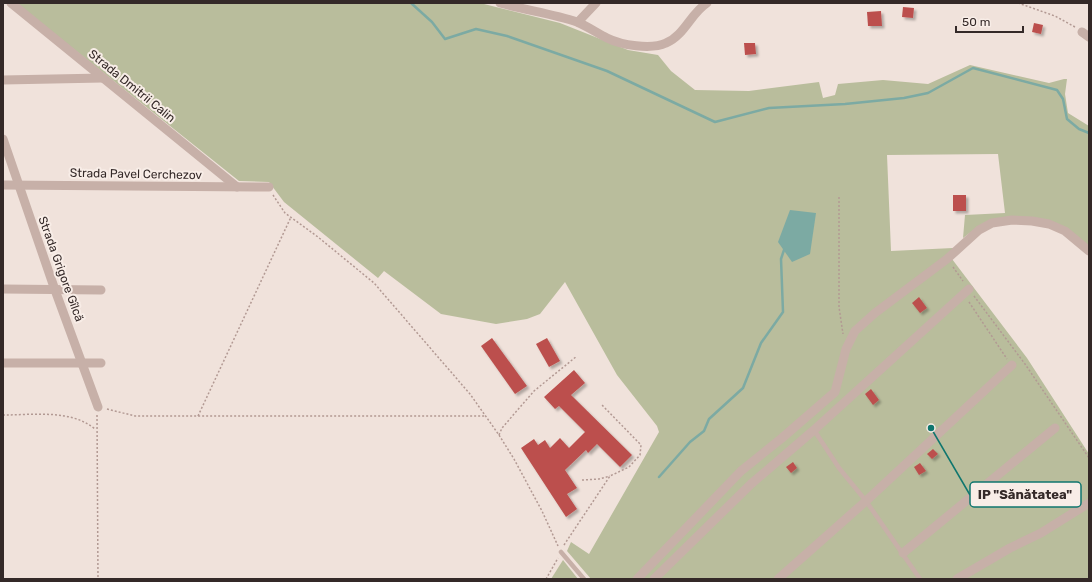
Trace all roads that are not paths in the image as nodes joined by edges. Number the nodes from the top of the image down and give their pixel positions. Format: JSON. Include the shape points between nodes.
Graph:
{"nodes":[{"id":1,"x":11,"y":3,"type":"edge"},
{"id":2,"x":500,"y":3,"type":"edge"},
{"id":3,"x":596,"y":3,"type":"edge"},
{"id":4,"x":707,"y":3,"type":"edge"},
{"id":5,"x":578,"y":22,"type":"junction"},
{"id":6,"x":103,"y":78,"type":"junction"},
{"id":7,"x":3,"y":80,"type":"edge"},
{"id":8,"x":3,"y":139,"type":"edge"},
{"id":9,"x":3,"y":184,"type":"edge"},
{"id":10,"x":19,"y":185,"type":"junction"},
{"id":11,"x":237,"y":187,"type":"junction"},
{"id":12,"x":269,"y":187,"type":"road end"},
{"id":13,"x":1089,"y":251,"type":"edge"},
{"id":14,"x":3,"y":289,"type":"edge"},
{"id":15,"x":55,"y":290,"type":"junction"},
{"id":16,"x":101,"y":290,"type":"dead end"},
{"id":17,"x":966,"y":291,"type":"road end"},
{"id":18,"x":3,"y":363,"type":"edge"},
{"id":19,"x":82,"y":363,"type":"junction"},
{"id":20,"x":101,"y":363,"type":"dead end"},
{"id":21,"x":1012,"y":365,"type":"road end"},
{"id":22,"x":98,"y":407,"type":"road end"},
{"id":23,"x":1055,"y":428,"type":"dead end"},
{"id":24,"x":814,"y":430,"type":"junction"},
{"id":25,"x":866,"y":500,"type":"junction"},
{"id":26,"x":1089,"y":503,"type":"edge"},
{"id":27,"x":561,"y":552,"type":"road end"},
{"id":28,"x":902,"y":553,"type":"junction"},
{"id":29,"x":584,"y":579,"type":"edge"},
{"id":30,"x":637,"y":579,"type":"edge"},
{"id":31,"x":654,"y":579,"type":"edge"},
{"id":32,"x":778,"y":579,"type":"edge"},
{"id":33,"x":920,"y":579,"type":"edge"},
{"id":34,"x":956,"y":579,"type":"edge"}],
"edges":[{"from":1,"to":6,"type":"street","name":"Strada Dmitrii Calin"},
{"from":2,"to":5,"type":"street"},
{"from":3,"to":5,"type":"street"},
{"from":4,"to":5,"type":"street","via":[[673,40],[657,46],[618,43]]},
{"from":6,"to":7,"type":"street"},
{"from":6,"to":11,"type":"street","name":"Strada Dmitrii Calin"},
{"from":8,"to":10,"type":"street","name":"Strada Grigore Gîlcă"},
{"from":9,"to":10,"type":"street","name":"Strada Pavel Cerchezov"},
{"from":10,"to":11,"type":"street","name":"Strada Pavel Cerchezov"},
{"from":10,"to":15,"type":"street","name":"Strada Grigore Gîlcă"},
{"from":11,"to":12,"type":"street","name":"Strada Pavel Cerchezov"},
{"from":13,"to":30,"type":"street","via":[[1064,231],[1032,220],[992,223],[979,230],[947,259],[855,331],[846,349],[835,392],[741,471]]},
{"from":14,"to":15,"type":"street"},
{"from":15,"to":16,"type":"street"},
{"from":15,"to":19,"type":"street","name":"Strada Grigore Gîlcă"},
{"from":17,"to":24,"type":"street"},
{"from":18,"to":19,"type":"street"},
{"from":19,"to":20,"type":"street"},
{"from":19,"to":22,"type":"street","name":"Strada Grigore Gîlcă"},
{"from":21,"to":25,"type":"street"},
{"from":23,"to":28,"type":"street"},
{"from":24,"to":25,"type":"lane","via":[[839,468]]},
{"from":24,"to":31,"type":"street","via":[[751,484]]},
{"from":25,"to":28,"type":"lane"},
{"from":25,"to":32,"type":"street"},
{"from":26,"to":34,"type":"street","via":[[1041,533]]},
{"from":27,"to":29,"type":"lane"},
{"from":28,"to":33,"type":"lane"}]}
